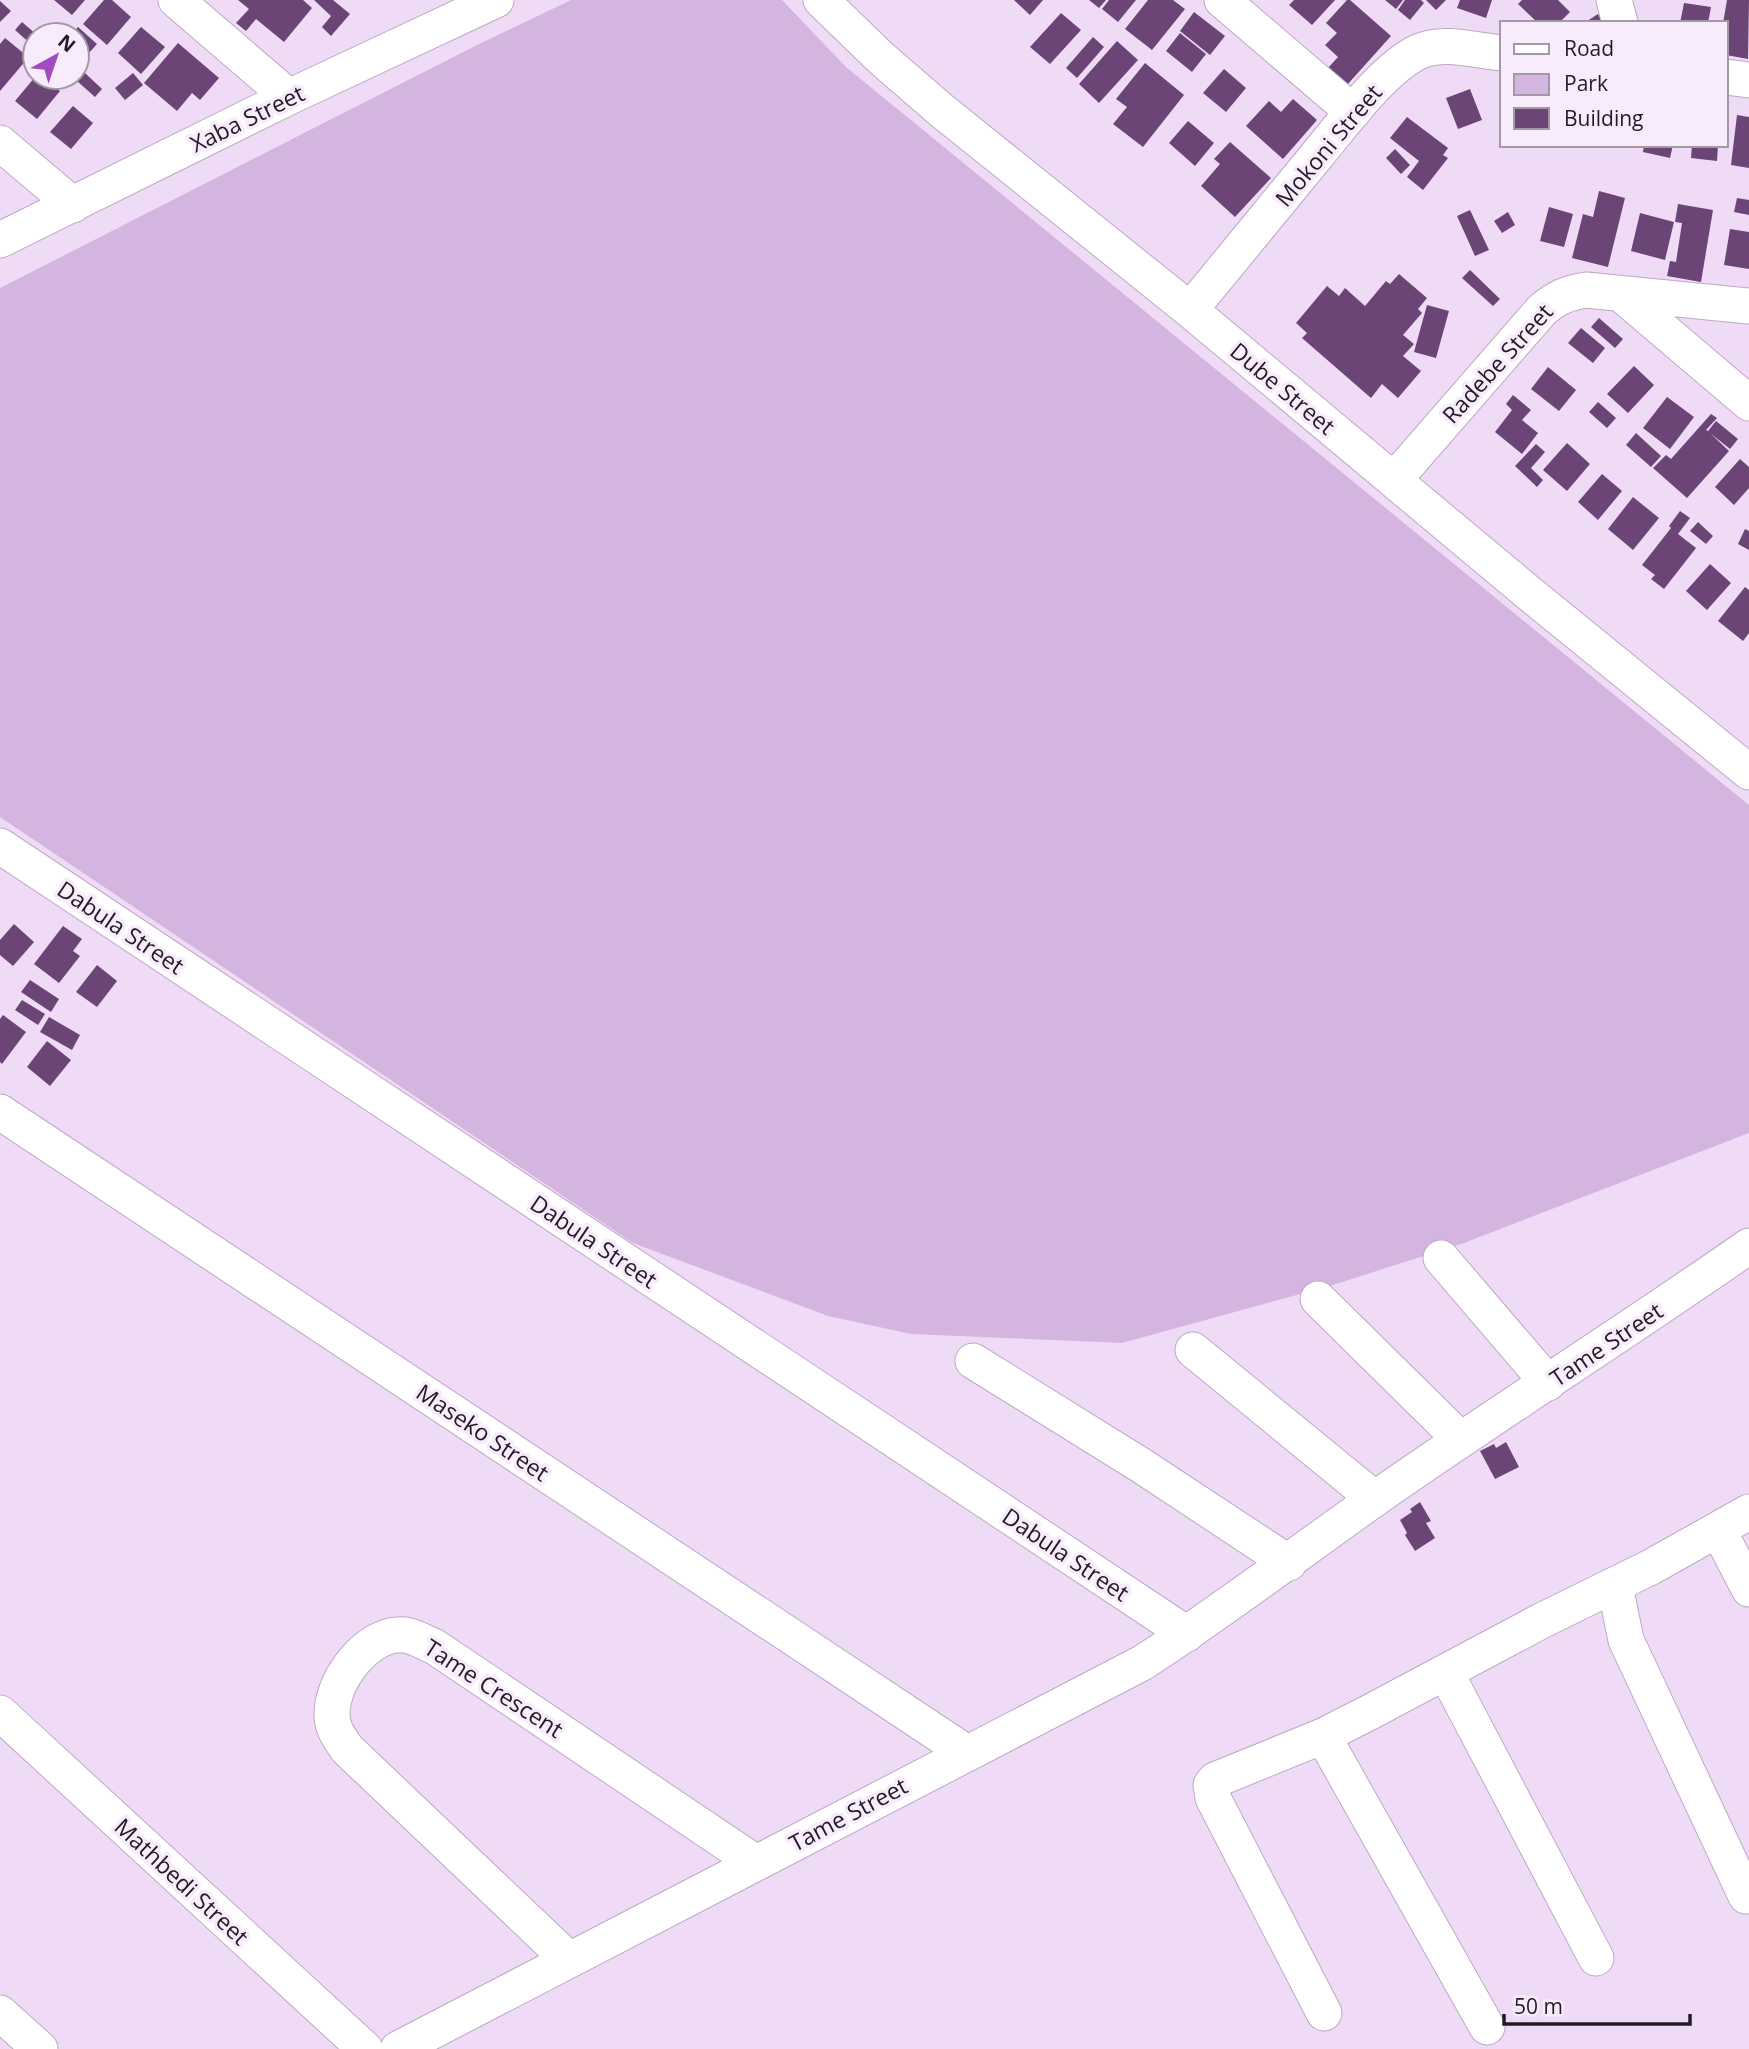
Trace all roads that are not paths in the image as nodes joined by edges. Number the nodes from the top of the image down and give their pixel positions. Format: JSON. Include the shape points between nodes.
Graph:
{"nodes":[{"id":1,"x":176,"y":0,"type":"edge"},
{"id":2,"x":496,"y":0,"type":"edge"},
{"id":3,"x":821,"y":0,"type":"edge"},
{"id":4,"x":1222,"y":0,"type":"edge"},
{"id":5,"x":1614,"y":0,"type":"edge"},
{"id":6,"x":1620,"y":21,"type":"edge"},
{"id":7,"x":1500,"y":53,"type":"edge"},
{"id":8,"x":1728,"y":77,"type":"edge"},
{"id":9,"x":1749,"y":80,"type":"edge"},
{"id":10,"x":289,"y":97,"type":"junction"},
{"id":11,"x":1353,"y":112,"type":"junction"},
{"id":12,"x":0,"y":143,"type":"edge"},
{"id":13,"x":73,"y":205,"type":"junction"},
{"id":14,"x":0,"y":240,"type":"edge"},
{"id":15,"x":1622,"y":295,"type":"junction"},
{"id":16,"x":1749,"y":306,"type":"edge"},
{"id":17,"x":1190,"y":310,"type":"junction"},
{"id":18,"x":1749,"y":403,"type":"edge"},
{"id":19,"x":1394,"y":480,"type":"junction"},
{"id":20,"x":1749,"y":772,"type":"edge"},
{"id":21,"x":0,"y":846,"type":"edge"},
{"id":22,"x":0,"y":1112,"type":"edge"},
{"id":23,"x":1749,"y":1246,"type":"edge"},
{"id":24,"x":1441,"y":1258,"type":"dead end"},
{"id":25,"x":1318,"y":1299,"type":"dead end"},
{"id":26,"x":1193,"y":1350,"type":"dead end"},
{"id":27,"x":972,"y":1362,"type":"dead end"},
{"id":28,"x":1548,"y":1383,"type":"junction"},
{"id":29,"x":1461,"y":1440,"type":"junction"},
{"id":30,"x":1375,"y":1499,"type":"junction"},
{"id":31,"x":1749,"y":1512,"type":"edge"},
{"id":32,"x":1719,"y":1531,"type":"junction"},
{"id":33,"x":1289,"y":1563,"type":"junction"},
{"id":34,"x":1615,"y":1586,"type":"junction"},
{"id":35,"x":1749,"y":1588,"type":"edge"},
{"id":36,"x":1188,"y":1634,"type":"junction"},
{"id":37,"x":1446,"y":1673,"type":"junction"},
{"id":38,"x":0,"y":1713,"type":"edge"},
{"id":39,"x":1323,"y":1736,"type":"junction"},
{"id":40,"x":967,"y":1753,"type":"junction"},
{"id":41,"x":756,"y":1863,"type":"junction"},
{"id":42,"x":1746,"y":1896,"type":"dead end"},
{"id":43,"x":1596,"y":1958,"type":"dead end"},
{"id":44,"x":568,"y":1959,"type":"junction"},
{"id":45,"x":0,"y":2012,"type":"edge"},
{"id":46,"x":1324,"y":2013,"type":"dead end"},
{"id":47,"x":1487,"y":2027,"type":"dead end"},
{"id":48,"x":40,"y":2049,"type":"edge"},
{"id":49,"x":365,"y":2049,"type":"edge"},
{"id":50,"x":398,"y":2049,"type":"edge"}],
"edges":[{"from":1,"to":10,"type":"street"},
{"from":2,"to":10,"type":"street","name":"Xaba Street"},
{"from":3,"to":17,"type":"street","name":"Dube Street","via":[[941,110]]},
{"from":4,"to":11,"type":"street"},
{"from":5,"to":6,"type":"street"},
{"from":7,"to":11,"type":"street","name":"Mokoni Street","via":[[1463,47],[1420,51],[1388,75]]},
{"from":8,"to":9,"type":"street"},
{"from":10,"to":13,"type":"street","name":"Xaba Street"},
{"from":11,"to":17,"type":"street","name":"Mokoni Street"},
{"from":12,"to":13,"type":"street"},
{"from":13,"to":14,"type":"street","name":"Xaba Street"},
{"from":15,"to":16,"type":"street","name":"Radebe Street"},
{"from":15,"to":18,"type":"street"},
{"from":15,"to":19,"type":"street","name":"Radebe Street","via":[[1586,290],[1556,298]]},
{"from":17,"to":19,"type":"street","name":"Dube Street"},
{"from":19,"to":20,"type":"street","name":"Dube Street"},
{"from":21,"to":36,"type":"street","name":"Dabula Street"},
{"from":22,"to":40,"type":"street","name":"Maseko Street"},
{"from":23,"to":28,"type":"street","name":"Tame Street"},
{"from":24,"to":28,"type":"street"},
{"from":25,"to":29,"type":"street"},
{"from":26,"to":30,"type":"street"},
{"from":27,"to":33,"type":"street"},
{"from":28,"to":29,"type":"street","name":"Tame Street"},
{"from":29,"to":30,"type":"street","name":"Tame Street"},
{"from":30,"to":33,"type":"street","name":"Tame Street"},
{"from":31,"to":32,"type":"street"},
{"from":32,"to":34,"type":"street"},
{"from":32,"to":35,"type":"street"},
{"from":33,"to":36,"type":"street","name":"Tame Street"},
{"from":34,"to":37,"type":"street"},
{"from":34,"to":42,"type":"street","via":[[1626,1640]]},
{"from":36,"to":40,"type":"street","name":"Tame Street","via":[[1142,1663]]},
{"from":37,"to":39,"type":"street"},
{"from":37,"to":43,"type":"street"},
{"from":38,"to":49,"type":"street","name":"Mathbedi Street"},
{"from":39,"to":46,"type":"street","via":[[1223,1776],[1215,1780],[1211,1791]]},
{"from":39,"to":47,"type":"street"},
{"from":40,"to":41,"type":"street","name":"Tame Street"},
{"from":41,"to":44,"type":"street","name":"Tame Street"},
{"from":41,"to":44,"type":"street","name":"Tame Crescent","via":[[435,1647],[403,1635],[376,1642],[361,1653],[332,1702],[335,1731],[347,1749]]},
{"from":44,"to":50,"type":"street","name":"Tame Street"},
{"from":45,"to":48,"type":"street"}]}
